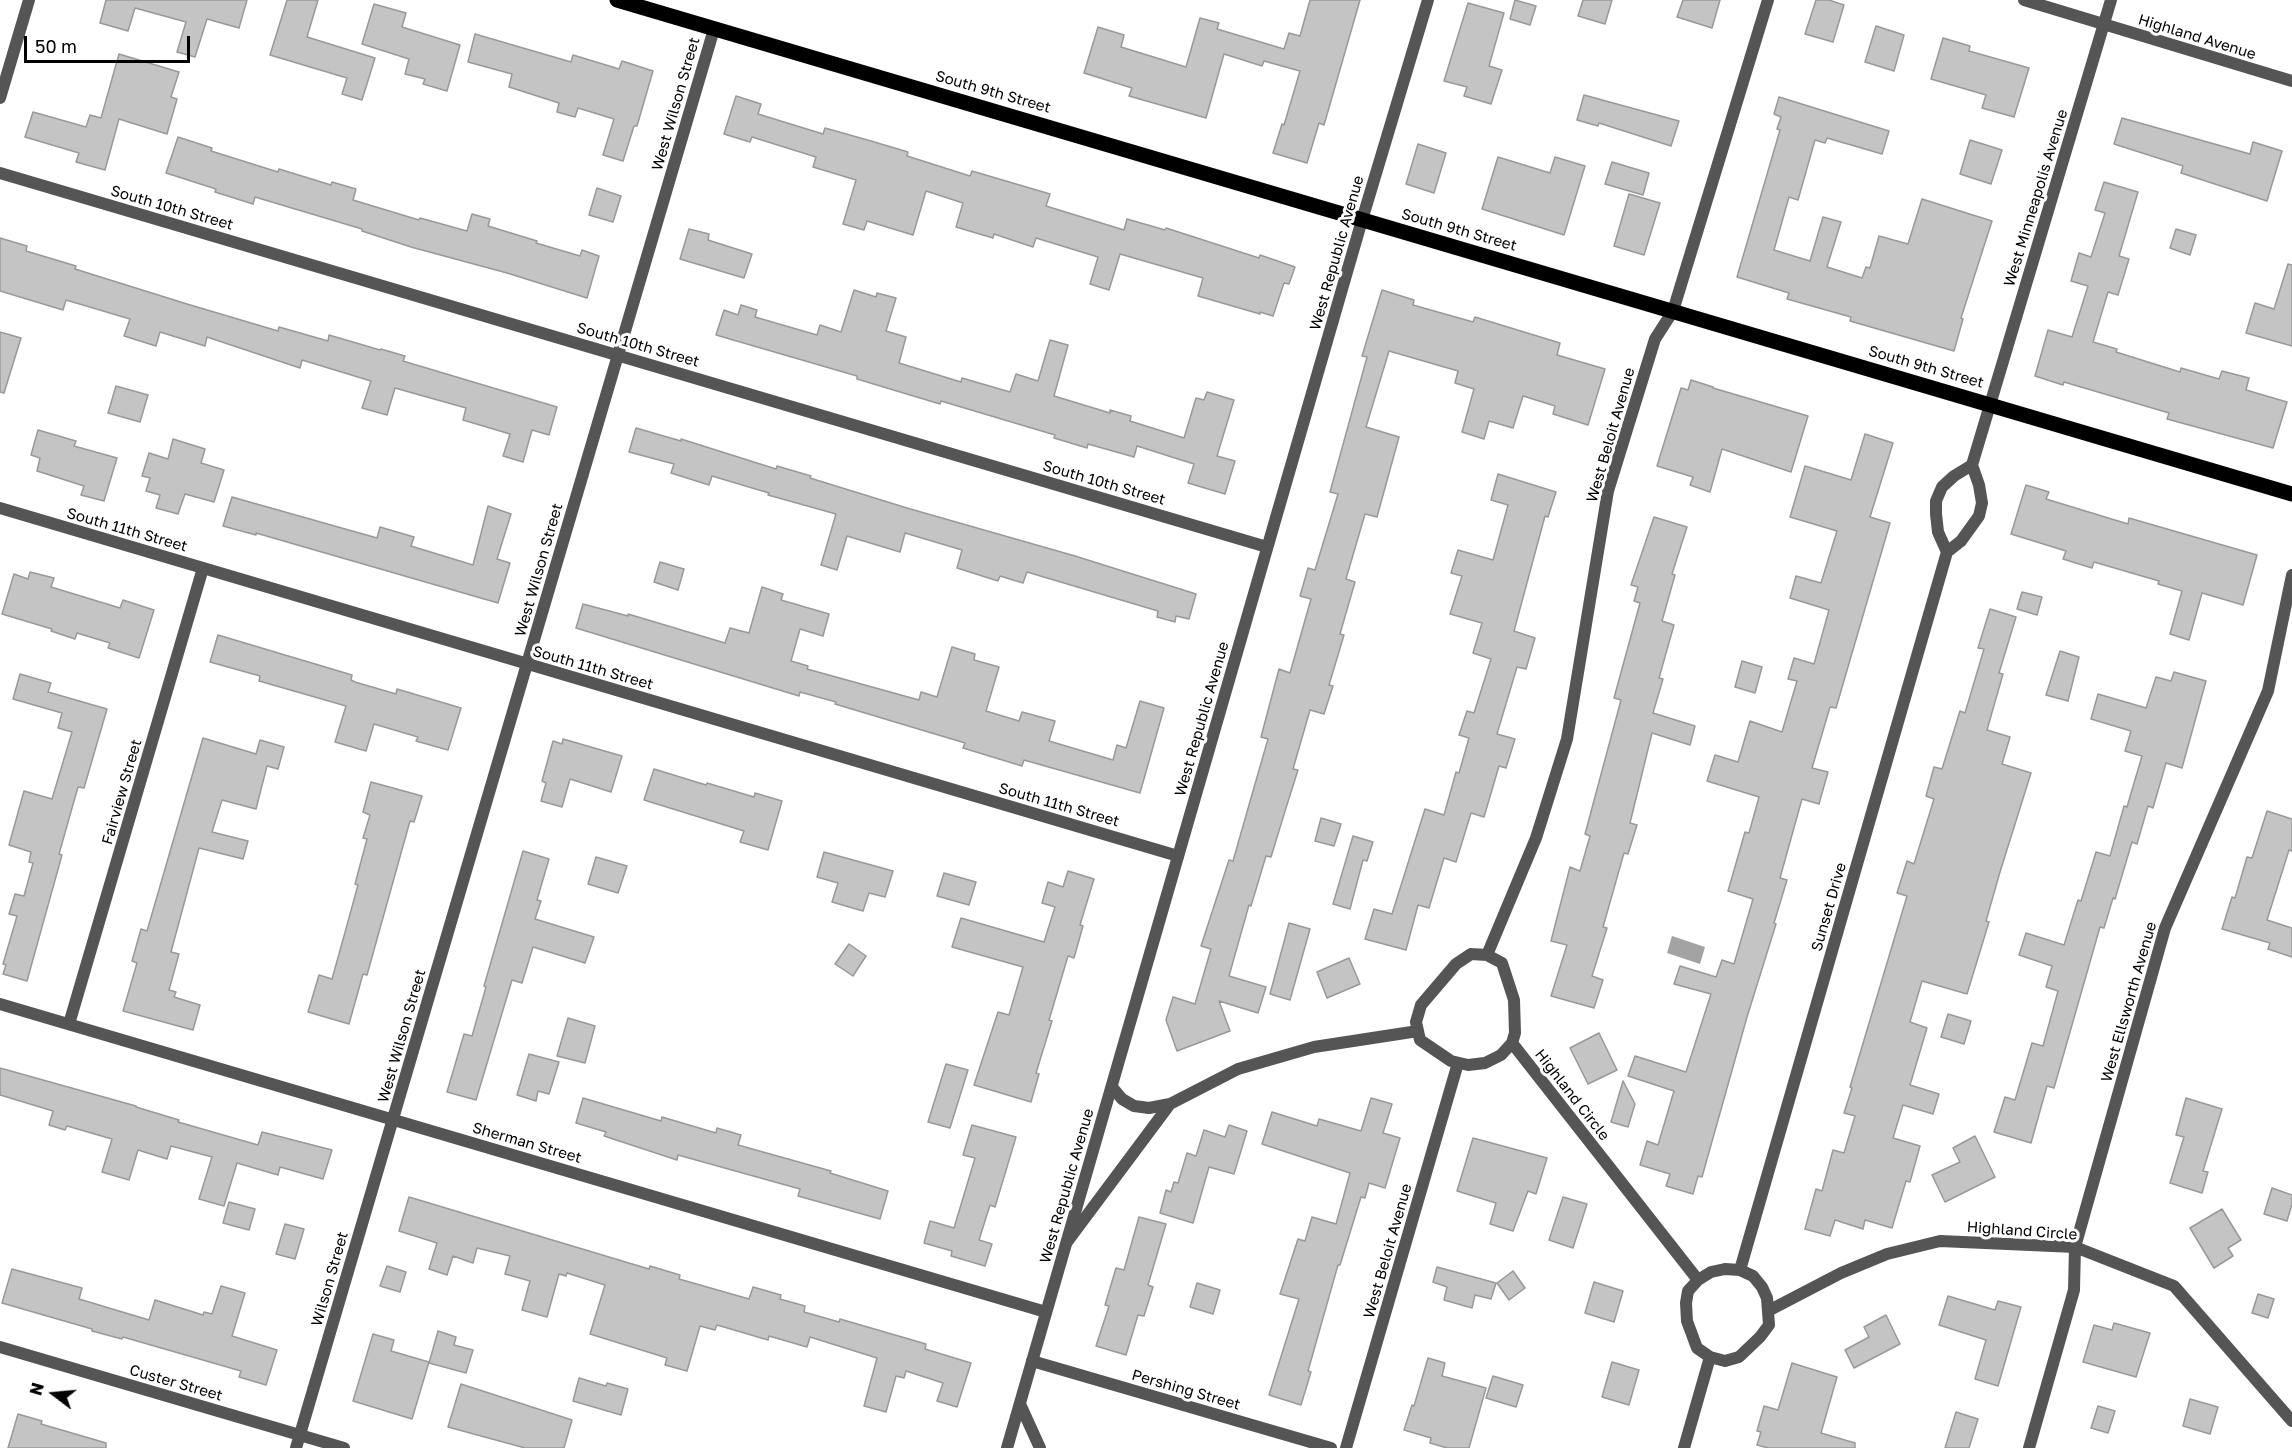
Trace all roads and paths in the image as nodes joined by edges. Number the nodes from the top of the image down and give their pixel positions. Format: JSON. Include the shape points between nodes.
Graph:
{"nodes":[{"id":1,"x":29,"y":0,"type":"edge"},
{"id":2,"x":617,"y":0,"type":"edge"},
{"id":3,"x":1428,"y":0,"type":"edge"},
{"id":4,"x":1768,"y":0,"type":"edge"},
{"id":5,"x":2025,"y":0,"type":"edge"},
{"id":6,"x":2111,"y":0,"type":"edge"},
{"id":7,"x":2104,"y":24,"type":"junction"},
{"id":8,"x":714,"y":29,"type":"junction"},
{"id":9,"x":2292,"y":81,"type":"edge"},
{"id":10,"x":0,"y":98,"type":"edge"},
{"id":11,"x":0,"y":173,"type":"edge"},
{"id":12,"x":1362,"y":220,"type":"junction"},
{"id":13,"x":1673,"y":311,"type":"junction"},
{"id":14,"x":618,"y":355,"type":"junction"},
{"id":15,"x":1989,"y":405,"type":"junction"},
{"id":16,"x":1972,"y":465,"type":"junction"},
{"id":17,"x":2292,"y":494,"type":"edge"},
{"id":18,"x":0,"y":508,"type":"edge"},
{"id":19,"x":1268,"y":547,"type":"junction"},
{"id":20,"x":1947,"y":552,"type":"junction"},
{"id":21,"x":203,"y":568,"type":"junction"},
{"id":22,"x":2292,"y":576,"type":"edge"},
{"id":23,"x":527,"y":664,"type":"junction"},
{"id":24,"x":1178,"y":856,"type":"junction"},
{"id":25,"x":1487,"y":954,"type":"junction"},
{"id":26,"x":0,"y":1004,"type":"edge"},
{"id":27,"x":69,"y":1024,"type":"junction"},
{"id":28,"x":1418,"y":1031,"type":"junction"},
{"id":29,"x":1512,"y":1043,"type":"junction"},
{"id":30,"x":1458,"y":1063,"type":"junction"},
{"id":31,"x":1112,"y":1086,"type":"junction"},
{"id":32,"x":1170,"y":1104,"type":"junction"},
{"id":33,"x":393,"y":1119,"type":"junction"},
{"id":34,"x":1066,"y":1244,"type":"junction"},
{"id":35,"x":2075,"y":1247,"type":"junction"},
{"id":36,"x":1740,"y":1270,"type":"junction"},
{"id":37,"x":1698,"y":1280,"type":"junction"},
{"id":38,"x":1768,"y":1311,"type":"junction"},
{"id":39,"x":1046,"y":1312,"type":"junction"},
{"id":40,"x":0,"y":1347,"type":"edge"},
{"id":41,"x":1710,"y":1357,"type":"junction"},
{"id":42,"x":1032,"y":1361,"type":"junction"},
{"id":43,"x":1020,"y":1404,"type":"junction"},
{"id":44,"x":2292,"y":1421,"type":"edge"},
{"id":45,"x":300,"y":1435,"type":"junction"},
{"id":46,"x":296,"y":1448,"type":"edge"},
{"id":47,"x":344,"y":1448,"type":"edge"},
{"id":48,"x":1007,"y":1448,"type":"edge"},
{"id":49,"x":1040,"y":1448,"type":"edge"},
{"id":50,"x":1331,"y":1448,"type":"edge"},
{"id":51,"x":1346,"y":1448,"type":"edge"},
{"id":52,"x":1684,"y":1448,"type":"edge"},
{"id":53,"x":2029,"y":1448,"type":"edge"}],
"edges":[{"from":1,"to":10,"type":"street"},
{"from":2,"to":8,"type":"main road","name":"South 9th Street"},
{"from":3,"to":12,"type":"street","name":"West Republic Avenue"},
{"from":4,"to":13,"type":"street","name":"West Beloit Avenue"},
{"from":5,"to":7,"type":"street","name":"Highland Avenue"},
{"from":6,"to":7,"type":"street","name":"West Minneapolis Avenue"},
{"from":7,"to":9,"type":"street","name":"Highland Avenue"},
{"from":7,"to":15,"type":"street","name":"West Minneapolis Avenue"},
{"from":8,"to":12,"type":"main road","name":"South 9th Street"},
{"from":8,"to":14,"type":"street","name":"West Wilson Street"},
{"from":11,"to":14,"type":"street","name":"South 10th Street"},
{"from":12,"to":13,"type":"main road","name":"South 9th Street"},
{"from":12,"to":19,"type":"street","name":"West Republic Avenue"},
{"from":13,"to":15,"type":"main road","name":"South 9th Street"},
{"from":13,"to":25,"type":"street","name":"West Beloit Avenue","via":[[1654,339],[1608,491],[1566,739],[1536,838]]},
{"from":14,"to":19,"type":"street","name":"South 10th Street"},
{"from":14,"to":23,"type":"street","name":"West Wilson Street"},
{"from":15,"to":16,"type":"street"},
{"from":15,"to":17,"type":"main road","name":"South 9th Street"},
{"from":16,"to":20,"type":"street","name":"Sunset Drive","via":[[1981,494],[1979,516],[1961,542]]},
{"from":16,"to":20,"type":"street","via":[[1942,487],[1936,501],[1938,532]]},
{"from":18,"to":21,"type":"street","name":"South 11th Street"},
{"from":19,"to":24,"type":"street","name":"West Republic Avenue"},
{"from":20,"to":36,"type":"street","name":"Sunset Drive"},
{"from":21,"to":23,"type":"street","name":"South 11th Street"},
{"from":21,"to":27,"type":"street","name":"Fairview Street"},
{"from":22,"to":35,"type":"street","name":"West Ellsworth Avenue","via":[[2268,692],[2165,928]]},
{"from":23,"to":24,"type":"street","name":"South 11th Street"},
{"from":23,"to":33,"type":"street","name":"West Wilson Street"},
{"from":24,"to":31,"type":"street","name":"West Republic Avenue"},
{"from":25,"to":28,"type":"street","via":[[1471,954],[1456,964],[1421,1005],[1416,1022]]},
{"from":25,"to":29,"type":"street","via":[[1502,963],[1514,1000]]},
{"from":26,"to":27,"type":"street","name":"Sherman Street"},
{"from":27,"to":33,"type":"street","name":"Sherman Street"},
{"from":28,"to":30,"type":"street","via":[[1420,1040]]},
{"from":28,"to":32,"type":"street","via":[[1314,1047],[1238,1069]]},
{"from":29,"to":30,"type":"street","via":[[1485,1063]]},
{"from":29,"to":37,"type":"street","name":"Highland Circle"},
{"from":30,"to":51,"type":"street","name":"West Beloit Avenue"},
{"from":31,"to":32,"type":"street","via":[[1134,1106]]},
{"from":31,"to":34,"type":"street","name":"West Republic Avenue"},
{"from":32,"to":34,"type":"street"},
{"from":33,"to":39,"type":"street","name":"Sherman Street"},
{"from":33,"to":45,"type":"street","name":"Wilson Street"},
{"from":34,"to":39,"type":"street","name":"West Republic Avenue"},
{"from":35,"to":38,"type":"street","name":"Highland Circle","via":[[1940,1241],[1887,1254]]},
{"from":35,"to":44,"type":"street","name":"Highland Circle","via":[[2174,1286]]},
{"from":35,"to":53,"type":"street","name":"West Ellsworth Avenue","via":[[2074,1290]]},
{"from":36,"to":37,"type":"street","via":[[1718,1270]]},
{"from":36,"to":38,"type":"street","via":[[1753,1276],[1762,1287]]},
{"from":37,"to":41,"type":"street","via":[[1688,1292],[1687,1321],[1697,1348]]},
{"from":38,"to":41,"type":"street","via":[[1769,1325],[1739,1357],[1725,1361]]},
{"from":39,"to":42,"type":"street","name":"West Republic Avenue"},
{"from":40,"to":45,"type":"street","name":"Custer Street"},
{"from":41,"to":52,"type":"street"},
{"from":42,"to":43,"type":"street","name":"West Republic Avenue"},
{"from":42,"to":50,"type":"street","name":"Pershing Street"},
{"from":43,"to":48,"type":"street","name":"West Republic Avenue"},
{"from":43,"to":49,"type":"street"},
{"from":45,"to":46,"type":"street","name":"Wilson Street"},
{"from":45,"to":47,"type":"street","name":"Custer Street"}]}
